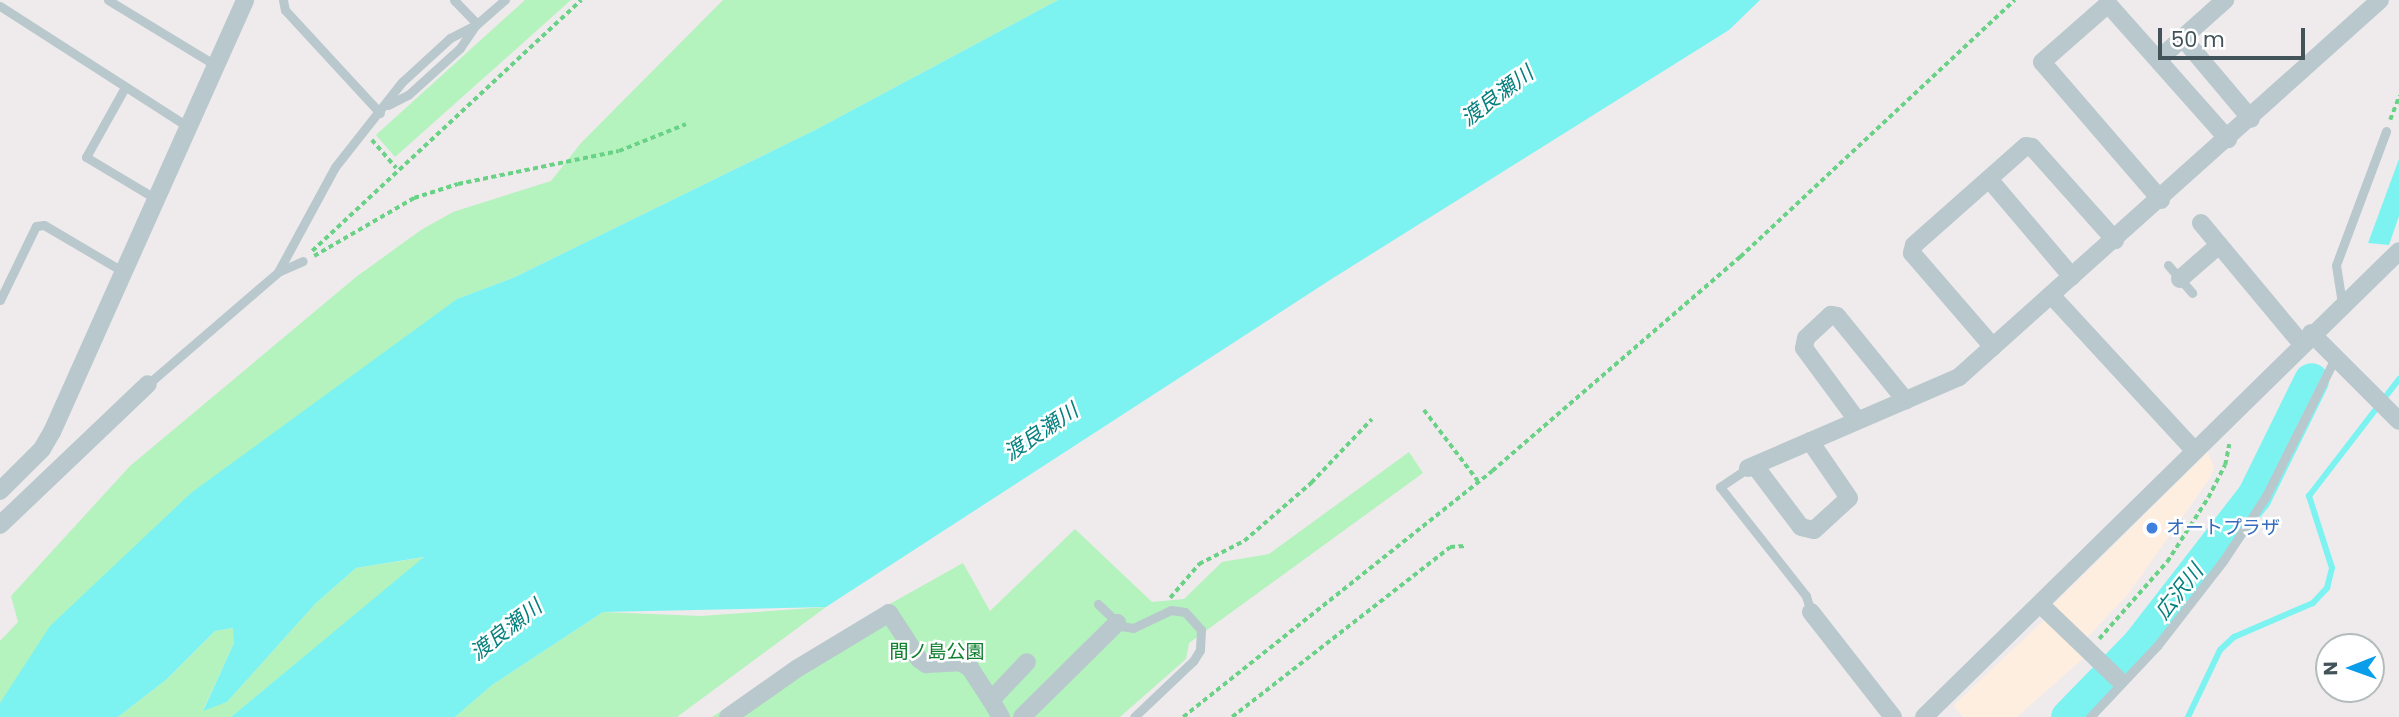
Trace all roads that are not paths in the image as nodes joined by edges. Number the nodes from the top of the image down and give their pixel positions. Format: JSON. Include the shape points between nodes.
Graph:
{"nodes":[{"id":1,"x":108,"y":0,"type":"edge"},
{"id":2,"x":245,"y":0,"type":"edge"},
{"id":3,"x":283,"y":0,"type":"edge"},
{"id":4,"x":454,"y":0,"type":"edge"},
{"id":5,"x":505,"y":0,"type":"edge"},
{"id":6,"x":2225,"y":0,"type":"edge"},
{"id":7,"x":2380,"y":0,"type":"edge"},
{"id":8,"x":0,"y":6,"type":"edge"},
{"id":9,"x":477,"y":24,"type":"junction"},
{"id":10,"x":2182,"y":37,"type":"junction"},
{"id":11,"x":2158,"y":59,"type":"junction"},
{"id":12,"x":218,"y":67,"type":"junction"},
{"id":13,"x":124,"y":89,"type":"junction"},
{"id":14,"x":383,"y":109,"type":"junction"},
{"id":15,"x":2251,"y":119,"type":"junction"},
{"id":16,"x":190,"y":129,"type":"junction"},
{"id":17,"x":2386,"y":131,"type":"road end"},
{"id":18,"x":2228,"y":139,"type":"junction"},
{"id":19,"x":1989,"y":178,"type":"junction"},
{"id":20,"x":158,"y":200,"type":"junction"},
{"id":21,"x":2161,"y":200,"type":"junction"},
{"id":22,"x":2202,"y":223,"type":"dead end"},
{"id":23,"x":2115,"y":240,"type":"junction"},
{"id":24,"x":2219,"y":245,"type":"junction"},
{"id":25,"x":2399,"y":250,"type":"edge"},
{"id":26,"x":303,"y":261,"type":"road end"},
{"id":27,"x":122,"y":271,"type":"junction"},
{"id":28,"x":278,"y":272,"type":"junction"},
{"id":29,"x":2072,"y":276,"type":"junction"},
{"id":30,"x":2180,"y":279,"type":"dead end"},
{"id":31,"x":2051,"y":295,"type":"junction"},
{"id":32,"x":0,"y":300,"type":"edge"},
{"id":33,"x":2342,"y":303,"type":"junction"},
{"id":34,"x":2306,"y":338,"type":"junction"},
{"id":35,"x":1993,"y":347,"type":"junction"},
{"id":36,"x":2334,"y":360,"type":"junction"},
{"id":37,"x":148,"y":384,"type":"joint"},
{"id":38,"x":1906,"y":401,"type":"junction"},
{"id":39,"x":1857,"y":420,"type":"junction"},
{"id":40,"x":2399,"y":421,"type":"edge"},
{"id":41,"x":1810,"y":441,"type":"junction"},
{"id":42,"x":2194,"y":450,"type":"junction"},
{"id":43,"x":1751,"y":467,"type":"junction"},
{"id":44,"x":0,"y":491,"type":"edge"},
{"id":45,"x":0,"y":525,"type":"edge"},
{"id":46,"x":1097,"y":604,"type":"dead end"},
{"id":47,"x":2040,"y":604,"type":"junction"},
{"id":48,"x":1811,"y":612,"type":"joint"},
{"id":49,"x":1117,"y":623,"type":"junction"},
{"id":50,"x":1027,"y":662,"type":"dead end"},
{"id":51,"x":2120,"y":681,"type":"junction"},
{"id":52,"x":991,"y":700,"type":"junction"},
{"id":53,"x":728,"y":717,"type":"edge"},
{"id":54,"x":1001,"y":717,"type":"edge"},
{"id":55,"x":1021,"y":717,"type":"edge"},
{"id":56,"x":1134,"y":717,"type":"edge"},
{"id":57,"x":1893,"y":717,"type":"edge"},
{"id":58,"x":1924,"y":717,"type":"edge"},
{"id":59,"x":2090,"y":717,"type":"edge"}],
"edges":[{"from":1,"to":12,"type":"lane"},
{"from":2,"to":12,"type":"street"},
{"from":3,"to":14,"type":"lane","via":[[285,10]]},
{"from":4,"to":9,"type":"lane"},
{"from":5,"to":9,"type":"lane"},
{"from":6,"to":10,"type":"street"},
{"from":7,"to":15,"type":"street"},
{"from":8,"to":13,"type":"lane"},
{"from":9,"to":14,"type":"lane","via":[[460,48],[408,95]]},
{"from":9,"to":14,"type":"lane","via":[[450,38],[425,60]]},
{"from":10,"to":11,"type":"street"},
{"from":10,"to":15,"type":"street"},
{"from":11,"to":18,"type":"street"},
{"from":11,"to":21,"type":"street","via":[[2108,4],[2041,65]]},
{"from":12,"to":16,"type":"street"},
{"from":13,"to":16,"type":"lane"},
{"from":13,"to":20,"type":"lane","via":[[86,157]]},
{"from":14,"to":28,"type":"lane","via":[[335,167]]},
{"from":15,"to":18,"type":"street"},
{"from":16,"to":20,"type":"street"},
{"from":17,"to":33,"type":"lane","via":[[2336,265]]},
{"from":18,"to":21,"type":"street"},
{"from":19,"to":23,"type":"street","via":[[2026,146],[2032,147]]},
{"from":19,"to":29,"type":"street"},
{"from":19,"to":35,"type":"street","via":[[1914,245],[1912,253]]},
{"from":20,"to":27,"type":"street"},
{"from":21,"to":23,"type":"street"},
{"from":22,"to":24,"type":"street"},
{"from":23,"to":29,"type":"street"},
{"from":24,"to":30,"type":"street"},
{"from":24,"to":34,"type":"street"},
{"from":25,"to":33,"type":"street"},
{"from":26,"to":28,"type":"lane"},
{"from":27,"to":32,"type":"lane","via":[[44,225],[36,226]]},
{"from":27,"to":44,"type":"street","via":[[52,432],[42,449]]},
{"from":28,"to":37,"type":"lane"},
{"from":29,"to":31,"type":"street"},
{"from":31,"to":35,"type":"street"},
{"from":31,"to":42,"type":"street"},
{"from":33,"to":34,"type":"street"},
{"from":34,"to":36,"type":"street"},
{"from":34,"to":42,"type":"street"},
{"from":35,"to":38,"type":"street","via":[[1959,377]]},
{"from":36,"to":40,"type":"street"},
{"from":36,"to":51,"type":"lane","via":[[2266,496],[2223,561]]},
{"from":37,"to":45,"type":"street"},
{"from":38,"to":39,"type":"street"},
{"from":38,"to":39,"type":"street","via":[[1837,316],[1831,315],[1806,338],[1804,348]]},
{"from":39,"to":41,"type":"street"},
{"from":41,"to":43,"type":"street"},
{"from":41,"to":43,"type":"street","via":[[1849,498],[1814,530],[1801,527]]},
{"from":42,"to":47,"type":"street"},
{"from":43,"to":48,"type":"lane","via":[[1720,487],[1806,596]]},
{"from":46,"to":49,"type":"lane"},
{"from":47,"to":51,"type":"street"},
{"from":47,"to":58,"type":"street"},
{"from":48,"to":57,"type":"street"},
{"from":49,"to":55,"type":"street"},
{"from":49,"to":56,"type":"lane","via":[[1133,628],[1161,611],[1185,612],[1194,619],[1203,639],[1200,650]]},
{"from":50,"to":52,"type":"street"},
{"from":51,"to":59,"type":"lane"},
{"from":52,"to":53,"type":"street","via":[[970,668],[960,662],[926,664],[919,659],[889,613],[798,667]]},
{"from":52,"to":54,"type":"street"}]}
